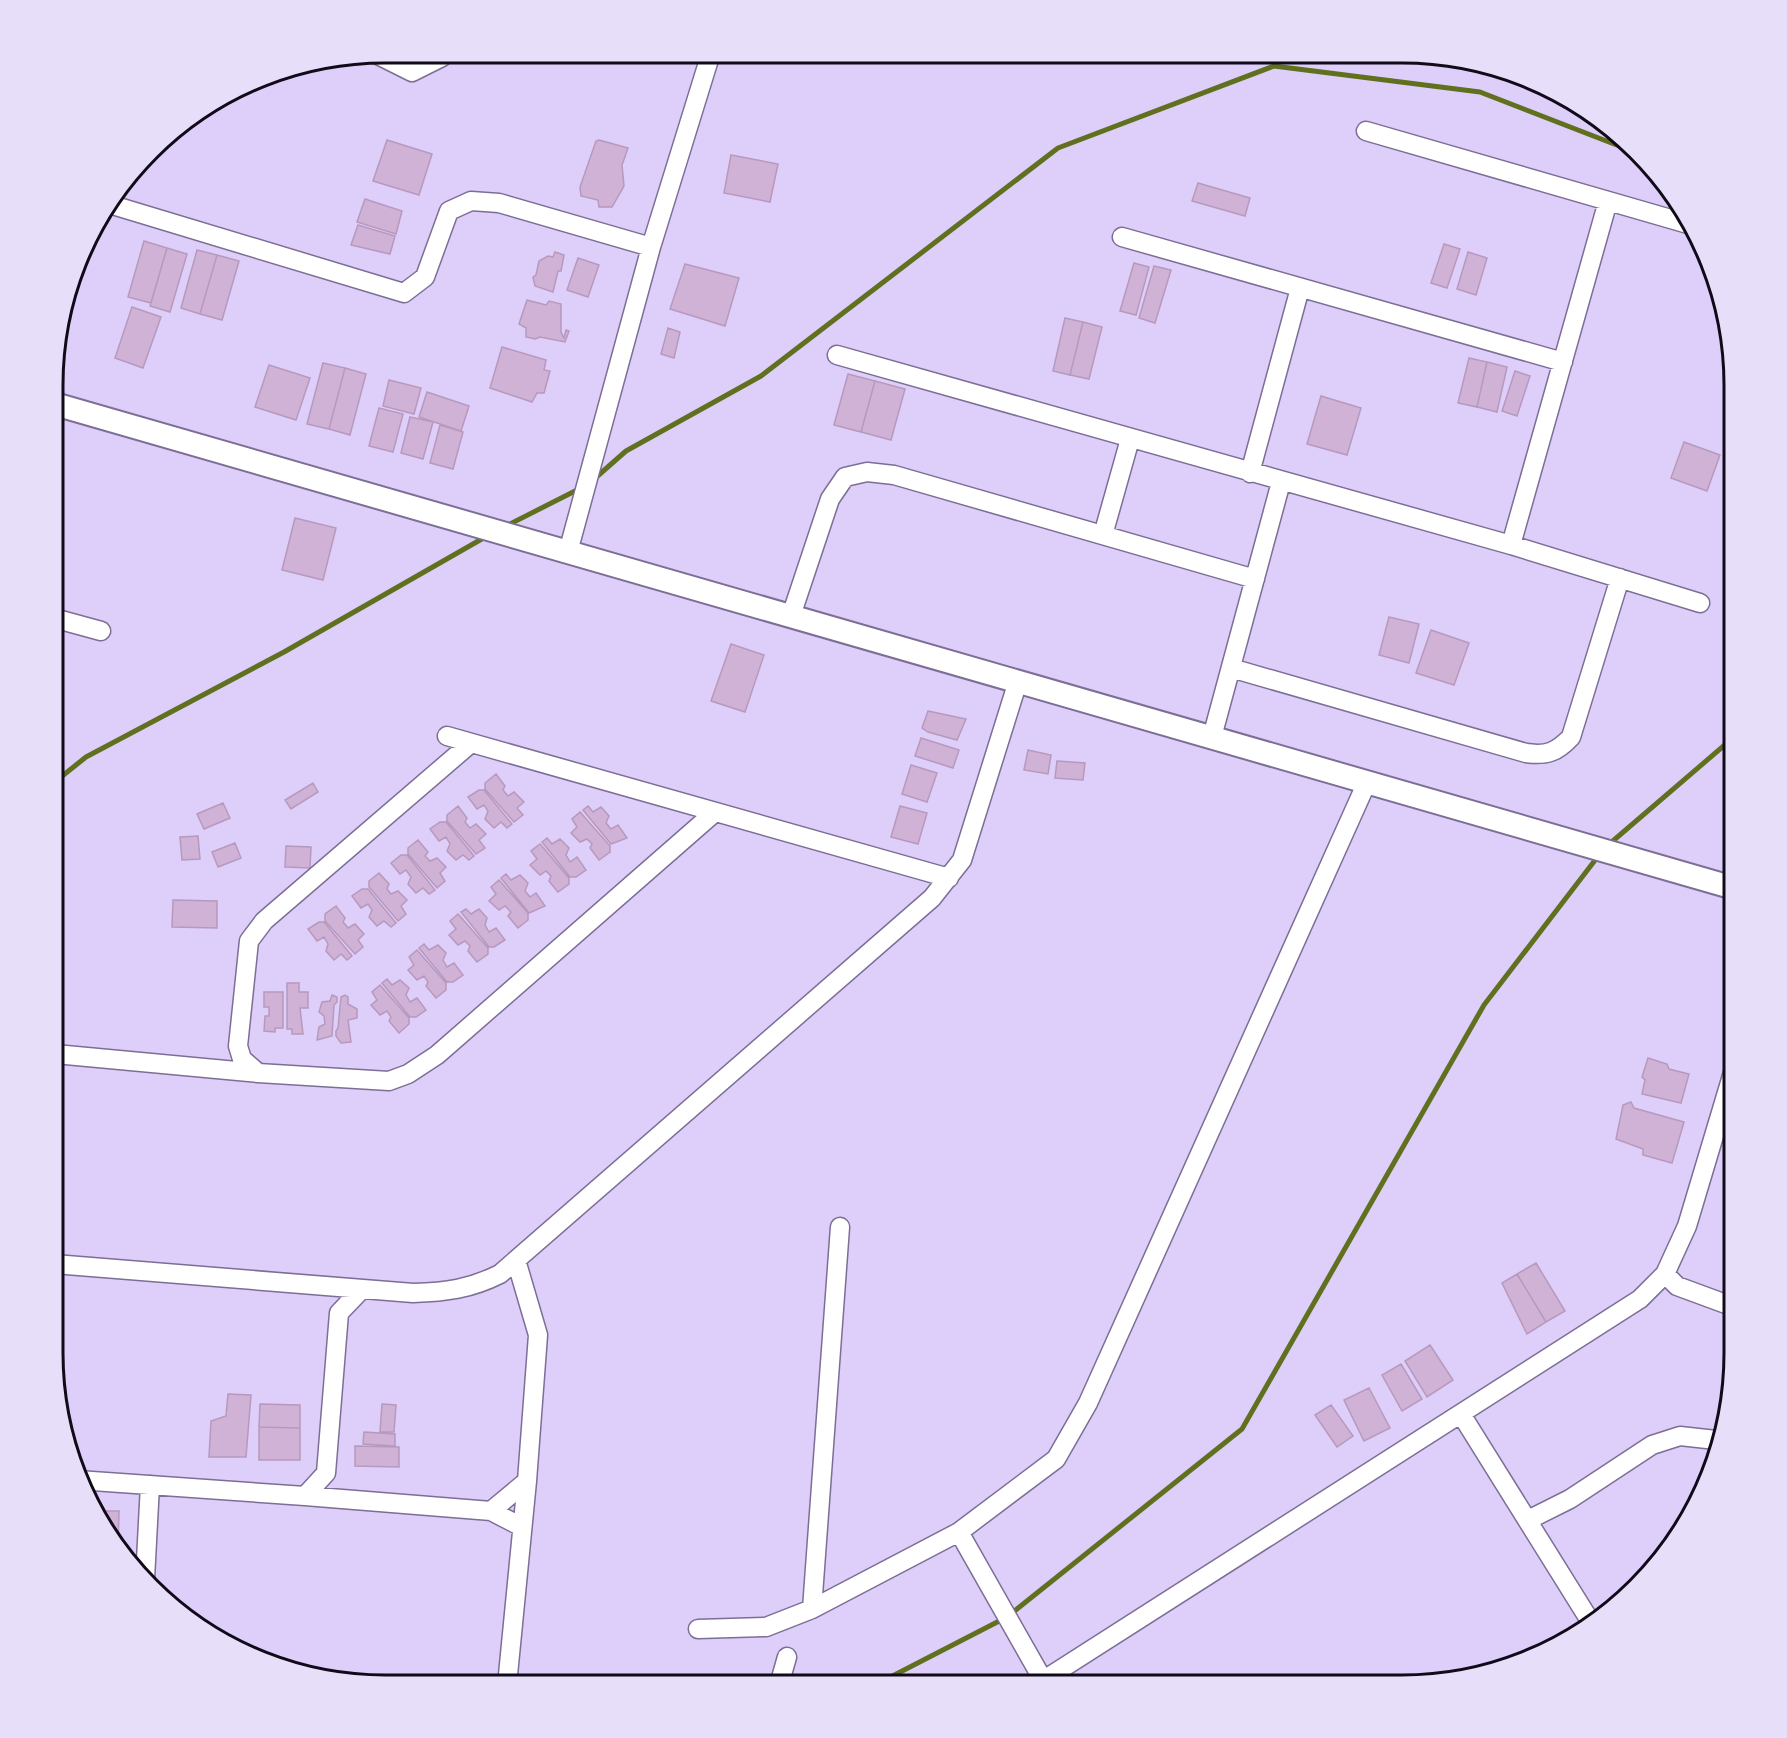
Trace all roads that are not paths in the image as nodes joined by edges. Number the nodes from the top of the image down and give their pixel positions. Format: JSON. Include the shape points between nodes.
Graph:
{"nodes":[{"id":1,"x":394,"y":63,"type":"edge"},
{"id":2,"x":430,"y":63,"type":"edge"},
{"id":3,"x":708,"y":63,"type":"edge"},
{"id":4,"x":1366,"y":131,"type":"dead end"},
{"id":5,"x":1608,"y":201,"type":"junction"},
{"id":6,"x":117,"y":206,"type":"edge"},
{"id":7,"x":1680,"y":222,"type":"edge"},
{"id":8,"x":1122,"y":237,"type":"dead end"},
{"id":9,"x":651,"y":247,"type":"junction"},
{"id":10,"x":1300,"y":288,"type":"junction"},
{"id":11,"x":837,"y":355,"type":"dead end"},
{"id":12,"x":1563,"y":362,"type":"junction"},
{"id":13,"x":63,"y":406,"type":"edge"},
{"id":14,"x":1130,"y":439,"type":"junction"},
{"id":15,"x":1250,"y":473,"type":"junction"},
{"id":16,"x":1281,"y":482,"type":"junction"},
{"id":17,"x":1103,"y":536,"type":"junction"},
{"id":18,"x":1511,"y":545,"type":"junction"},
{"id":19,"x":568,"y":552,"type":"junction"},
{"id":20,"x":1620,"y":578,"type":"junction"},
{"id":21,"x":1255,"y":579,"type":"junction"},
{"id":22,"x":1700,"y":603,"type":"dead end"},
{"id":23,"x":791,"y":616,"type":"junction"},
{"id":24,"x":63,"y":621,"type":"edge"},
{"id":25,"x":101,"y":631,"type":"dead end"},
{"id":26,"x":1231,"y":668,"type":"junction"},
{"id":27,"x":1018,"y":681,"type":"junction"},
{"id":28,"x":447,"y":736,"type":"dead end"},
{"id":29,"x":1212,"y":738,"type":"junction"},
{"id":30,"x":471,"y":743,"type":"junction"},
{"id":31,"x":1367,"y":782,"type":"junction"},
{"id":32,"x":715,"y":812,"type":"junction"},
{"id":33,"x":949,"y":878,"type":"junction"},
{"id":34,"x":1724,"y":885,"type":"edge"},
{"id":35,"x":63,"y":1055,"type":"edge"},
{"id":36,"x":258,"y":1073,"type":"junction"},
{"id":37,"x":1724,"y":1119,"type":"edge"},
{"id":38,"x":840,"y":1227,"type":"dead end"},
{"id":39,"x":516,"y":1260,"type":"junction"},
{"id":40,"x":63,"y":1265,"type":"edge"},
{"id":41,"x":1665,"y":1274,"type":"junction"},
{"id":42,"x":362,"y":1289,"type":"junction"},
{"id":43,"x":1724,"y":1303,"type":"edge"},
{"id":44,"x":1461,"y":1414,"type":"junction"},
{"id":45,"x":1711,"y":1444,"type":"edge"},
{"id":46,"x":326,"y":1473,"type":"junction"},
{"id":47,"x":527,"y":1480,"type":"junction"},
{"id":48,"x":90,"y":1481,"type":"edge"},
{"id":49,"x":150,"y":1485,"type":"junction"},
{"id":50,"x":305,"y":1496,"type":"junction"},
{"id":51,"x":337,"y":1498,"type":"junction"},
{"id":52,"x":491,"y":1511,"type":"junction"},
{"id":53,"x":1528,"y":1521,"type":"junction"},
{"id":54,"x":522,"y":1527,"type":"junction"},
{"id":55,"x":959,"y":1532,"type":"junction"},
{"id":56,"x":146,"y":1568,"type":"edge"},
{"id":57,"x":812,"y":1609,"type":"junction"},
{"id":58,"x":1587,"y":1616,"type":"edge"},
{"id":59,"x":698,"y":1629,"type":"dead end"},
{"id":60,"x":787,"y":1657,"type":"dead end"},
{"id":61,"x":508,"y":1675,"type":"edge"},
{"id":62,"x":782,"y":1675,"type":"edge"},
{"id":63,"x":1036,"y":1675,"type":"edge"},
{"id":64,"x":1053,"y":1675,"type":"edge"}],
"edges":[{"from":1,"to":2,"type":"street","via":[[412,72]]},
{"from":3,"to":9,"type":"street"},
{"from":4,"to":5,"type":"street"},
{"from":5,"to":7,"type":"street"},
{"from":5,"to":12,"type":"street"},
{"from":6,"to":9,"type":"street","via":[[404,293],[425,277],[449,212],[471,201],[499,204]]},
{"from":8,"to":10,"type":"street"},
{"from":9,"to":19,"type":"street"},
{"from":10,"to":12,"type":"street"},
{"from":10,"to":15,"type":"street"},
{"from":11,"to":14,"type":"street"},
{"from":12,"to":18,"type":"street"},
{"from":13,"to":19,"type":"street"},
{"from":14,"to":15,"type":"street"},
{"from":14,"to":17,"type":"street"},
{"from":15,"to":16,"type":"street"},
{"from":16,"to":18,"type":"street"},
{"from":16,"to":21,"type":"street"},
{"from":17,"to":21,"type":"street"},
{"from":17,"to":23,"type":"street","via":[[894,475],[867,472],[845,477],[830,499]]},
{"from":18,"to":20,"type":"street"},
{"from":19,"to":23,"type":"street"},
{"from":20,"to":22,"type":"street"},
{"from":20,"to":26,"type":"street","via":[[1571,737],[1559,750],[1543,755]]},
{"from":21,"to":26,"type":"street"},
{"from":23,"to":27,"type":"street"},
{"from":24,"to":25,"type":"street"},
{"from":26,"to":29,"type":"street"},
{"from":27,"to":29,"type":"street"},
{"from":27,"to":33,"type":"street","via":[[962,860]]},
{"from":28,"to":30,"type":"street"},
{"from":29,"to":31,"type":"street"},
{"from":30,"to":32,"type":"street"},
{"from":30,"to":36,"type":"street","via":[[264,921],[249,941],[238,1046],[242,1059]]},
{"from":31,"to":34,"type":"street"},
{"from":31,"to":55,"type":"street","via":[[1088,1403],[1056,1459]]},
{"from":32,"to":33,"type":"street"},
{"from":32,"to":36,"type":"street","via":[[437,1055],[408,1074],[389,1081]]},
{"from":33,"to":39,"type":"street","via":[[932,898]]},
{"from":35,"to":36,"type":"street"},
{"from":37,"to":41,"type":"street","via":[[1687,1226]]},
{"from":38,"to":57,"type":"street"},
{"from":39,"to":42,"type":"street","via":[[474,1287],[450,1292]]},
{"from":39,"to":47,"type":"street","via":[[538,1335]]},
{"from":40,"to":42,"type":"street"},
{"from":41,"to":43,"type":"street","via":[[1677,1286]]},
{"from":41,"to":44,"type":"street","via":[[1640,1299]]},
{"from":42,"to":46,"type":"street","via":[[339,1313]]},
{"from":44,"to":53,"type":"street"},
{"from":44,"to":64,"type":"street"},
{"from":45,"to":53,"type":"street","via":[[1680,1436],[1652,1445],[1570,1499]]},
{"from":46,"to":50,"type":"street"},
{"from":46,"to":51,"type":"street"},
{"from":47,"to":52,"type":"street"},
{"from":47,"to":54,"type":"street"},
{"from":48,"to":49,"type":"street"},
{"from":49,"to":50,"type":"street"},
{"from":49,"to":56,"type":"street"},
{"from":50,"to":51,"type":"street"},
{"from":51,"to":52,"type":"street"},
{"from":52,"to":54,"type":"street"},
{"from":53,"to":58,"type":"street"},
{"from":54,"to":61,"type":"street"},
{"from":55,"to":57,"type":"street"},
{"from":55,"to":63,"type":"street"},
{"from":57,"to":59,"type":"street","via":[[766,1627]]},
{"from":60,"to":62,"type":"street"}]}
